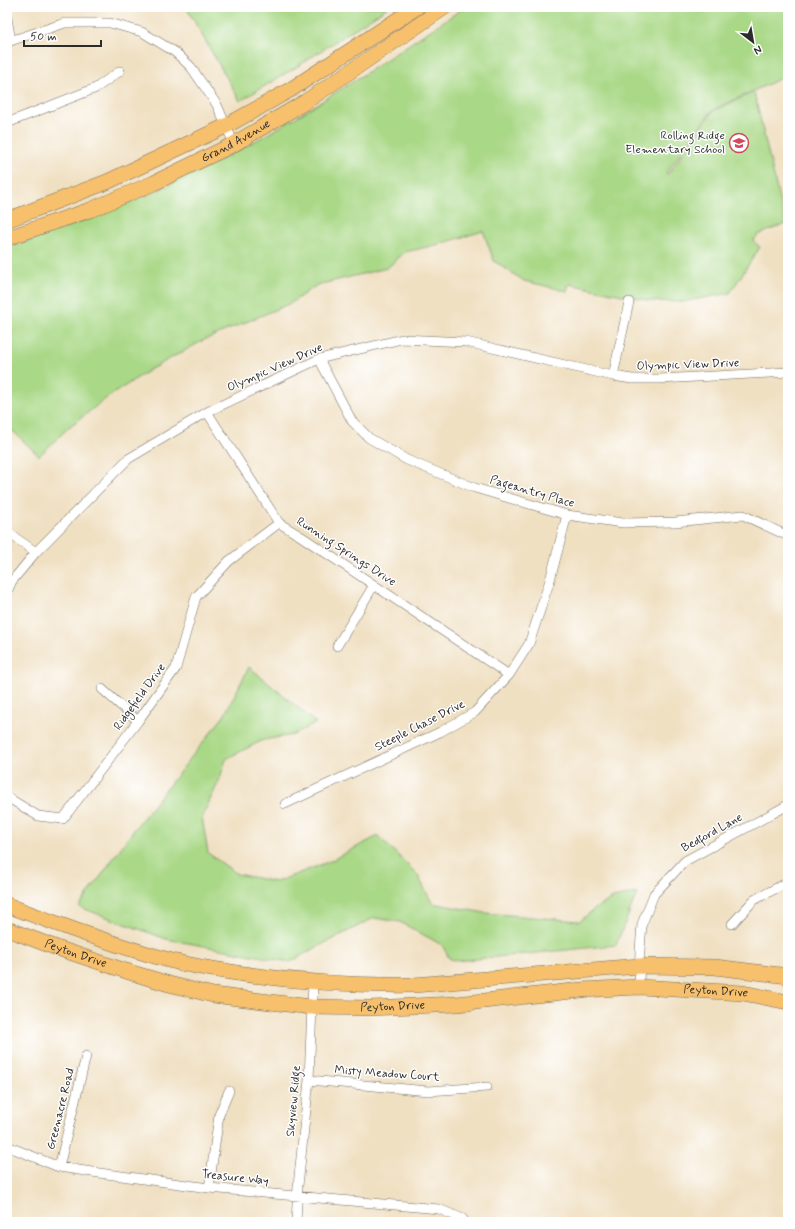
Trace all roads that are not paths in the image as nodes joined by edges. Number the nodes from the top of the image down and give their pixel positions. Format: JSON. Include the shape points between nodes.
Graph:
{"nodes":[{"id":1,"x":416,"y":7,"type":"edge"},
{"id":2,"x":445,"y":7,"type":"edge"},
{"id":3,"x":7,"y":18,"type":"edge"},
{"id":4,"x":9,"y":42,"type":"edge"},
{"id":5,"x":120,"y":71,"type":"dead end"},
{"id":6,"x":7,"y":123,"type":"edge"},
{"id":7,"x":226,"y":126,"type":"junction"},
{"id":8,"x":234,"y":144,"type":"junction"},
{"id":9,"x":7,"y":220,"type":"edge"},
{"id":10,"x":7,"y":238,"type":"edge"},
{"id":11,"x":629,"y":302,"type":"dead end"},
{"id":12,"x":319,"y":359,"type":"junction"},
{"id":13,"x":788,"y":372,"type":"edge"},
{"id":14,"x":613,"y":376,"type":"junction"},
{"id":15,"x":207,"y":412,"type":"junction"},
{"id":16,"x":567,"y":515,"type":"junction"},
{"id":17,"x":279,"y":523,"type":"junction"},
{"id":18,"x":7,"y":532,"type":"edge"},
{"id":19,"x":788,"y":536,"type":"edge"},
{"id":20,"x":36,"y":552,"type":"junction"},
{"id":21,"x":374,"y":585,"type":"junction"},
{"id":22,"x":7,"y":592,"type":"edge"},
{"id":23,"x":337,"y":646,"type":"dead end"},
{"id":24,"x":509,"y":675,"type":"junction"},
{"id":25,"x":102,"y":689,"type":"dead end"},
{"id":26,"x":138,"y":721,"type":"junction"},
{"id":27,"x":7,"y":797,"type":"edge"},
{"id":28,"x":285,"y":804,"type":"dead end"},
{"id":29,"x":788,"y":805,"type":"edge"},
{"id":30,"x":788,"y":882,"type":"edge"},
{"id":31,"x":7,"y":904,"type":"edge"},
{"id":32,"x":732,"y":924,"type":"dead end"},
{"id":33,"x":7,"y":929,"type":"edge"},
{"id":34,"x":639,"y":966,"type":"junction"},
{"id":35,"x":788,"y":976,"type":"edge"},
{"id":36,"x":313,"y":982,"type":"junction"},
{"id":37,"x":639,"y":987,"type":"junction"},
{"id":38,"x":788,"y":1002,"type":"edge"},
{"id":39,"x":311,"y":1007,"type":"junction"},
{"id":40,"x":86,"y":1056,"type":"dead end"},
{"id":41,"x":309,"y":1080,"type":"junction"},
{"id":42,"x":487,"y":1087,"type":"dead end"},
{"id":43,"x":229,"y":1091,"type":"dead end"},
{"id":44,"x":7,"y":1146,"type":"edge"},
{"id":45,"x":59,"y":1167,"type":"junction"},
{"id":46,"x":209,"y":1188,"type":"junction"},
{"id":47,"x":297,"y":1196,"type":"junction"},
{"id":48,"x":463,"y":1219,"type":"dead end"},
{"id":49,"x":296,"y":1222,"type":"edge"}],
"edges":[{"from":1,"to":7,"type":"main road","name":"Grand Avenue","via":[[290,90]]},
{"from":2,"to":8,"type":"main road","name":"Grand Avenue","via":[[305,102]]},
{"from":3,"to":4,"type":"street"},
{"from":4,"to":7,"type":"street","via":[[65,23],[110,23],[142,32],[175,52],[191,67],[210,94]]},
{"from":5,"to":6,"type":"street","via":[[96,88]]},
{"from":7,"to":8,"type":"street"},
{"from":7,"to":9,"type":"main road","name":"Grand Avenue","via":[[107,182]]},
{"from":8,"to":10,"type":"main road","name":"Grand Avenue","via":[[154,183],[90,210]]},
{"from":11,"to":14,"type":"street"},
{"from":12,"to":14,"type":"street","name":"Olympic View Drive","via":[[402,339],[466,342]]},
{"from":12,"to":15,"type":"street","name":"Olympic View Drive"},
{"from":12,"to":16,"type":"street","name":"Pageantry Place","via":[[352,421],[369,438],[407,460],[475,488]]},
{"from":13,"to":14,"type":"street","name":"Olympic View Drive","via":[[660,379]]},
{"from":15,"to":17,"type":"street","name":"Running Springs Drive"},
{"from":15,"to":20,"type":"street","name":"Olympic View Drive","via":[[128,459]]},
{"from":16,"to":19,"type":"street","name":"Pageantry Place","via":[[623,523],[675,522],[743,515]]},
{"from":16,"to":24,"type":"street","name":"Steeple Chase Drive","via":[[550,580],[529,644]]},
{"from":17,"to":21,"type":"street","name":"Running Springs Drive"},
{"from":17,"to":26,"type":"street","name":"Ridgefield Drive","via":[[229,561],[196,597],[176,668]]},
{"from":18,"to":20,"type":"street"},
{"from":20,"to":22,"type":"street","name":"Olympic View Drive","via":[[12,580]]},
{"from":21,"to":23,"type":"street"},
{"from":21,"to":24,"type":"street","name":"Running Springs Drive"},
{"from":24,"to":28,"type":"street","name":"Steeple Chase Drive","via":[[475,712],[440,732]]},
{"from":25,"to":26,"type":"street"},
{"from":26,"to":27,"type":"street","name":"Ridgefield Drive","via":[[63,819],[38,816]]},
{"from":29,"to":34,"type":"street","name":"Bedford Lane","via":[[685,861],[674,872],[654,894],[642,924]]},
{"from":30,"to":32,"type":"street","via":[[754,900]]},
{"from":31,"to":36,"type":"main road","name":"Peyton Drive","via":[[70,929],[166,960],[262,978]]},
{"from":33,"to":39,"type":"main road","name":"Peyton Drive","via":[[126,972],[169,984],[213,995]]},
{"from":34,"to":35,"type":"main road","name":"Peyton Drive","via":[[715,967]]},
{"from":34,"to":36,"type":"main road","name":"Peyton Drive","via":[[414,985],[378,986]]},
{"from":34,"to":37,"type":"street","name":"Bedford Lane"},
{"from":36,"to":39,"type":"street","name":"Skyview Ridge"},
{"from":37,"to":38,"type":"main road","name":"Peyton Drive","via":[[743,994]]},
{"from":37,"to":39,"type":"main road","name":"Peyton Drive","via":[[581,990],[457,1004],[370,1008]]},
{"from":39,"to":41,"type":"street","name":"Skyview Ridge"},
{"from":40,"to":45,"type":"street","name":"Greenacre Road"},
{"from":41,"to":42,"type":"street","name":"Misty Meadow Court","via":[[428,1091]]},
{"from":41,"to":47,"type":"street","name":"Skyview Ridge"},
{"from":43,"to":46,"type":"street","via":[[219,1115]]},
{"from":44,"to":45,"type":"street","name":"Treasure Way"},
{"from":45,"to":46,"type":"street","name":"Treasure Way"},
{"from":46,"to":47,"type":"street","name":"Treasure Way"},
{"from":47,"to":48,"type":"street","name":"Treasure Way","via":[[439,1209]]},
{"from":47,"to":49,"type":"street","name":"Skyview Ridge"}]}
